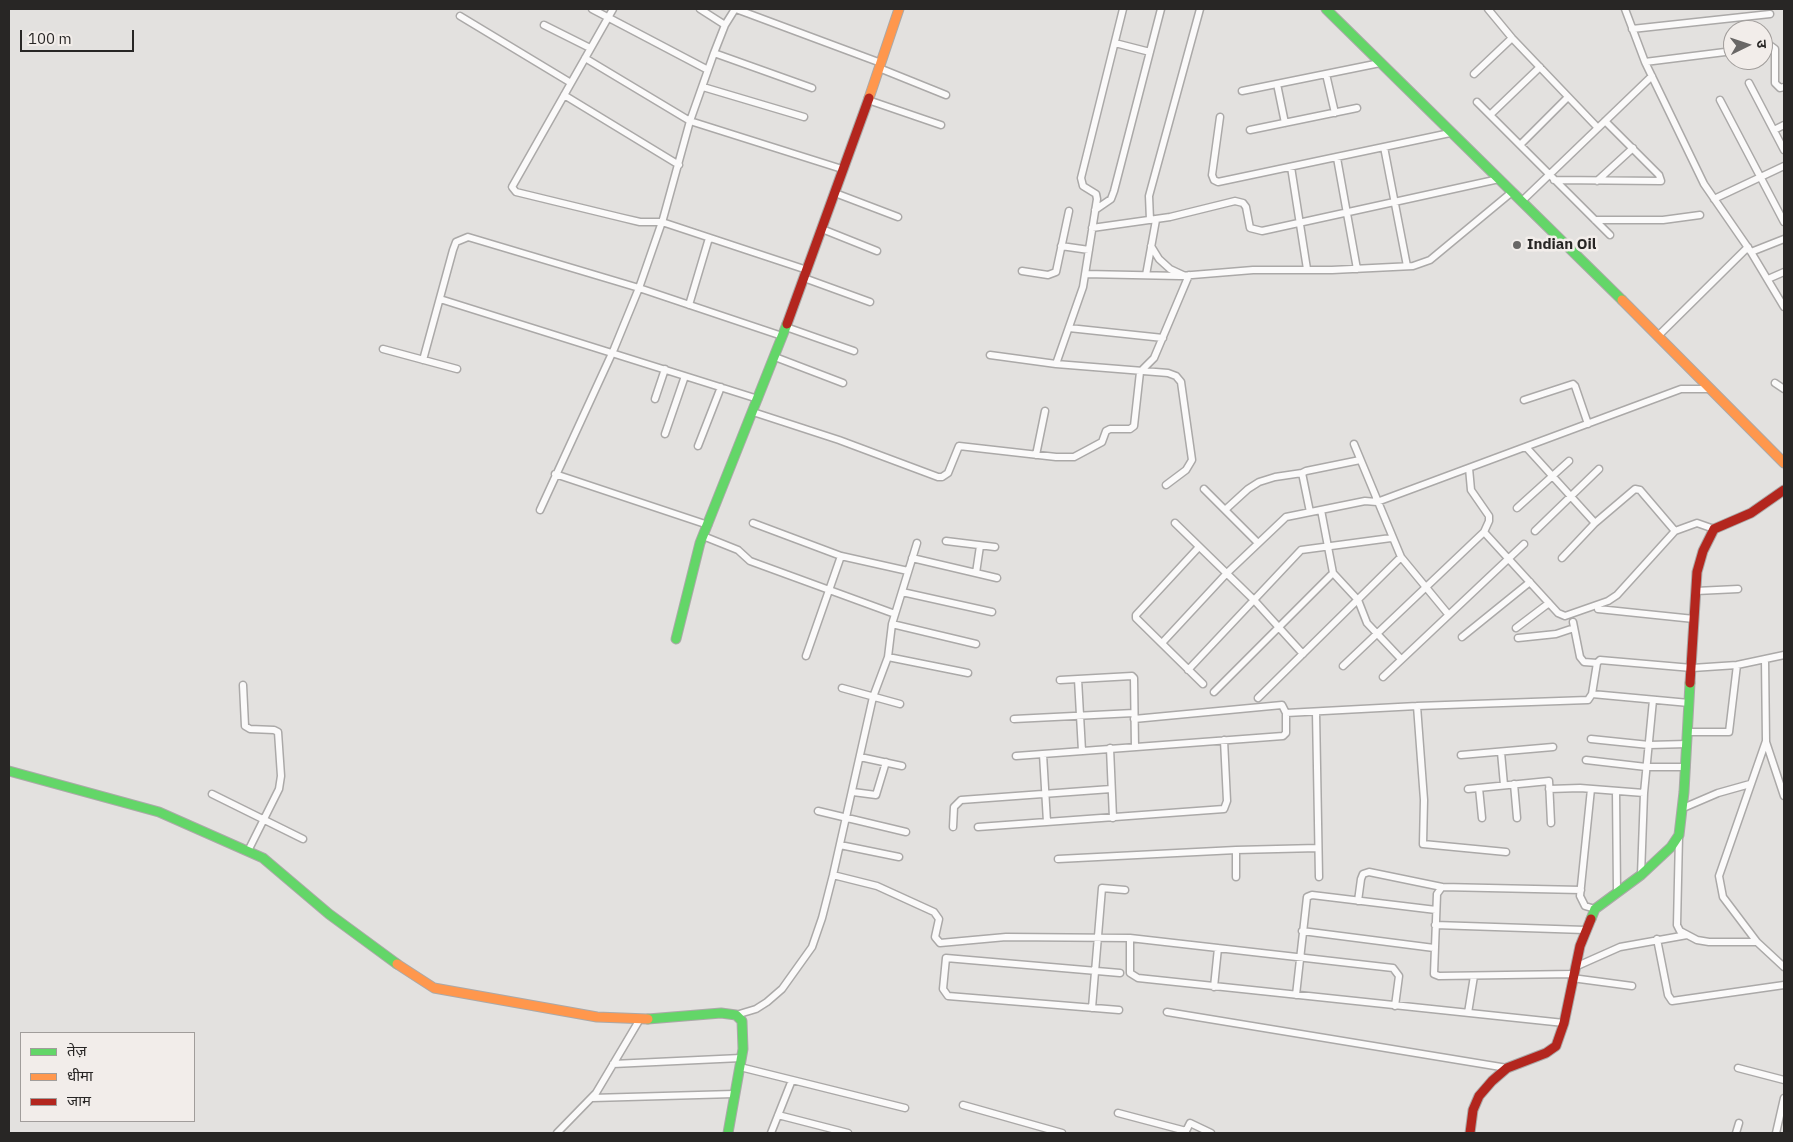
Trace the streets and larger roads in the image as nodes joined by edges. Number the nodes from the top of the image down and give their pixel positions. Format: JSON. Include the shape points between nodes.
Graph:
{"nodes":[{"id":1,"x":592,"y":9,"type":"edge"},
{"id":2,"x":613,"y":9,"type":"edge"},
{"id":3,"x":700,"y":9,"type":"edge"},
{"id":4,"x":735,"y":9,"type":"edge"},
{"id":5,"x":1124,"y":9,"type":"edge"},
{"id":6,"x":1161,"y":9,"type":"edge"},
{"id":7,"x":1200,"y":9,"type":"edge"},
{"id":8,"x":1326,"y":9,"type":"edge"},
{"id":9,"x":1488,"y":9,"type":"edge"},
{"id":10,"x":1624,"y":9,"type":"edge"},
{"id":11,"x":896,"y":10,"type":"edge"},
{"id":12,"x":1770,"y":14,"type":"dead end"},
{"id":13,"x":460,"y":16,"type":"dead end"},
{"id":14,"x":608,"y":17,"type":"junction"},
{"id":15,"x":544,"y":25,"type":"dead end"},
{"id":16,"x":725,"y":25,"type":"junction"},
{"id":17,"x":1632,"y":29,"type":"junction"},
{"id":18,"x":1512,"y":38,"type":"junction"},
{"id":19,"x":1115,"y":43,"type":"junction"},
{"id":20,"x":590,"y":48,"type":"junction"},
{"id":21,"x":1773,"y":48,"type":"edge"},
{"id":22,"x":1150,"y":52,"type":"junction"},
{"id":23,"x":1723,"y":52,"type":"edge"},
{"id":24,"x":714,"y":53,"type":"junction"},
{"id":25,"x":584,"y":58,"type":"junction"},
{"id":26,"x":1645,"y":62,"type":"junction"},
{"id":27,"x":1380,"y":63,"type":"junction"},
{"id":28,"x":880,"y":66,"type":"junction"},
{"id":29,"x":1540,"y":68,"type":"junction"},
{"id":30,"x":708,"y":70,"type":"junction"},
{"id":31,"x":1326,"y":74,"type":"junction"},
{"id":32,"x":1474,"y":74,"type":"dead end"},
{"id":33,"x":1652,"y":76,"type":"junction"},
{"id":34,"x":571,"y":83,"type":"junction"},
{"id":35,"x":1749,"y":83,"type":"dead end"},
{"id":36,"x":1278,"y":84,"type":"junction"},
{"id":37,"x":1784,"y":87,"type":"edge"},
{"id":38,"x":703,"y":88,"type":"junction"},
{"id":39,"x":812,"y":88,"type":"dead end"},
{"id":40,"x":1242,"y":91,"type":"dead end"},
{"id":41,"x":946,"y":95,"type":"dead end"},
{"id":42,"x":564,"y":96,"type":"junction"},
{"id":43,"x":1568,"y":97,"type":"junction"},
{"id":44,"x":868,"y":100,"type":"junction"},
{"id":45,"x":1720,"y":100,"type":"dead end"},
{"id":46,"x":1477,"y":102,"type":"dead end"},
{"id":47,"x":1357,"y":108,"type":"dead end"},
{"id":48,"x":1335,"y":113,"type":"junction"},
{"id":49,"x":1490,"y":115,"type":"junction"},
{"id":50,"x":804,"y":116,"type":"dead end"},
{"id":51,"x":1220,"y":117,"type":"dead end"},
{"id":52,"x":690,"y":121,"type":"junction"},
{"id":53,"x":1605,"y":121,"type":"junction"},
{"id":54,"x":1285,"y":123,"type":"junction"},
{"id":55,"x":941,"y":125,"type":"dead end"},
{"id":56,"x":1784,"y":125,"type":"edge"},
{"id":57,"x":1598,"y":128,"type":"junction"},
{"id":58,"x":1250,"y":130,"type":"dead end"},
{"id":59,"x":1774,"y":130,"type":"junction"},
{"id":60,"x":1450,"y":133,"type":"junction"},
{"id":61,"x":1520,"y":145,"type":"junction"},
{"id":62,"x":1384,"y":148,"type":"junction"},
{"id":63,"x":1633,"y":148,"type":"junction"},
{"id":64,"x":1784,"y":150,"type":"edge"},
{"id":65,"x":1337,"y":158,"type":"junction"},
{"id":66,"x":678,"y":165,"type":"junction"},
{"id":67,"x":1784,"y":166,"type":"edge"},
{"id":68,"x":1291,"y":167,"type":"junction"},
{"id":69,"x":842,"y":169,"type":"junction"},
{"id":70,"x":1762,"y":176,"type":"junction"},
{"id":71,"x":1551,"y":177,"type":"junction"},
{"id":72,"x":1499,"y":179,"type":"junction"},
{"id":73,"x":1597,"y":181,"type":"junction"},
{"id":74,"x":1512,"y":192,"type":"junction"},
{"id":75,"x":834,"y":193,"type":"junction"},
{"id":76,"x":1714,"y":199,"type":"junction"},
{"id":77,"x":1522,"y":201,"type":"junction"},
{"id":78,"x":1395,"y":203,"type":"junction"},
{"id":79,"x":1095,"y":210,"type":"junction"},
{"id":80,"x":1069,"y":211,"type":"dead end"},
{"id":81,"x":1348,"y":213,"type":"junction"},
{"id":82,"x":1700,"y":215,"type":"dead end"},
{"id":83,"x":898,"y":218,"type":"dead end"},
{"id":84,"x":1153,"y":220,"type":"junction"},
{"id":85,"x":1595,"y":220,"type":"junction"},
{"id":86,"x":662,"y":222,"type":"junction"},
{"id":87,"x":1784,"y":222,"type":"edge"},
{"id":88,"x":1300,"y":223,"type":"junction"},
{"id":89,"x":1092,"y":228,"type":"junction"},
{"id":90,"x":822,"y":229,"type":"junction"},
{"id":91,"x":1610,"y":235,"type":"dead end"},
{"id":92,"x":709,"y":238,"type":"junction"},
{"id":93,"x":1784,"y":239,"type":"edge"},
{"id":94,"x":1061,"y":246,"type":"junction"},
{"id":95,"x":1151,"y":246,"type":"junction"},
{"id":96,"x":1750,"y":249,"type":"junction"},
{"id":97,"x":1088,"y":250,"type":"junction"},
{"id":98,"x":877,"y":251,"type":"dead end"},
{"id":99,"x":1408,"y":266,"type":"junction"},
{"id":100,"x":1307,"y":269,"type":"junction"},
{"id":101,"x":1357,"y":269,"type":"junction"},
{"id":102,"x":1022,"y":271,"type":"dead end"},
{"id":103,"x":1784,"y":272,"type":"edge"},
{"id":104,"x":805,"y":274,"type":"junction"},
{"id":105,"x":1085,"y":274,"type":"junction"},
{"id":106,"x":1186,"y":275,"type":"junction"},
{"id":107,"x":1146,"y":276,"type":"junction"},
{"id":108,"x":1768,"y":279,"type":"junction"},
{"id":109,"x":639,"y":288,"type":"junction"},
{"id":110,"x":440,"y":299,"type":"junction"},
{"id":111,"x":870,"y":302,"type":"dead end"},
{"id":112,"x":1783,"y":303,"type":"edge"},
{"id":113,"x":690,"y":305,"type":"junction"},
{"id":114,"x":786,"y":327,"type":"junction"},
{"id":115,"x":1069,"y":328,"type":"junction"},
{"id":116,"x":782,"y":336,"type":"junction"},
{"id":117,"x":1658,"y":336,"type":"junction"},
{"id":118,"x":1162,"y":338,"type":"junction"},
{"id":119,"x":383,"y":349,"type":"dead end"},
{"id":120,"x":854,"y":351,"type":"dead end"},
{"id":121,"x":612,"y":352,"type":"junction"},
{"id":122,"x":990,"y":355,"type":"dead end"},
{"id":123,"x":775,"y":357,"type":"junction"},
{"id":124,"x":423,"y":360,"type":"junction"},
{"id":125,"x":1056,"y":364,"type":"junction"},
{"id":126,"x":457,"y":369,"type":"dead end"},
{"id":127,"x":665,"y":369,"type":"junction"},
{"id":128,"x":1140,"y":372,"type":"junction"},
{"id":129,"x":685,"y":376,"type":"junction"},
{"id":130,"x":843,"y":382,"type":"dead end"},
{"id":131,"x":1775,"y":383,"type":"dead end"},
{"id":132,"x":721,"y":387,"type":"junction"},
{"id":133,"x":1784,"y":389,"type":"edge"},
{"id":134,"x":1712,"y":390,"type":"junction"},
{"id":135,"x":655,"y":399,"type":"dead end"},
{"id":136,"x":758,"y":399,"type":"junction"},
{"id":137,"x":1524,"y":400,"type":"dead end"},
{"id":138,"x":1045,"y":411,"type":"dead end"},
{"id":139,"x":753,"y":412,"type":"junction"},
{"id":140,"x":1588,"y":424,"type":"junction"},
{"id":141,"x":665,"y":434,"type":"dead end"},
{"id":142,"x":1354,"y":444,"type":"dead end"},
{"id":143,"x":698,"y":446,"type":"dead end"},
{"id":144,"x":1526,"y":447,"type":"junction"},
{"id":145,"x":1036,"y":455,"type":"junction"},
{"id":146,"x":1360,"y":460,"type":"junction"},
{"id":147,"x":1569,"y":461,"type":"dead end"},
{"id":148,"x":1784,"y":464,"type":"edge"},
{"id":149,"x":1469,"y":468,"type":"junction"},
{"id":150,"x":1599,"y":469,"type":"dead end"},
{"id":151,"x":1302,"y":473,"type":"junction"},
{"id":152,"x":556,"y":474,"type":"junction"},
{"id":153,"x":1552,"y":475,"type":"junction"},
{"id":154,"x":1166,"y":484,"type":"dead end"},
{"id":155,"x":1204,"y":489,"type":"dead end"},
{"id":156,"x":1784,"y":490,"type":"edge"},
{"id":157,"x":1572,"y":497,"type":"junction"},
{"id":158,"x":1376,"y":502,"type":"junction"},
{"id":159,"x":1517,"y":508,"type":"dead end"},
{"id":160,"x":540,"y":510,"type":"dead end"},
{"id":161,"x":1225,"y":510,"type":"junction"},
{"id":162,"x":1321,"y":510,"type":"junction"},
{"id":163,"x":1310,"y":512,"type":"junction"},
{"id":164,"x":753,"y":523,"type":"dead end"},
{"id":165,"x":1595,"y":523,"type":"junction"},
{"id":166,"x":1175,"y":524,"type":"dead end"},
{"id":167,"x":708,"y":525,"type":"junction"},
{"id":168,"x":1714,"y":530,"type":"junction"},
{"id":169,"x":1535,"y":531,"type":"dead end"},
{"id":170,"x":1675,"y":531,"type":"junction"},
{"id":171,"x":1484,"y":532,"type":"junction"},
{"id":172,"x":703,"y":536,"type":"junction"},
{"id":173,"x":1391,"y":538,"type":"junction"},
{"id":174,"x":946,"y":542,"type":"dead end"},
{"id":175,"x":917,"y":543,"type":"dead end"},
{"id":176,"x":1258,"y":543,"type":"junction"},
{"id":177,"x":1524,"y":544,"type":"dead end"},
{"id":178,"x":980,"y":546,"type":"junction"},
{"id":179,"x":995,"y":547,"type":"dead end"},
{"id":180,"x":1326,"y":547,"type":"junction"},
{"id":181,"x":1198,"y":548,"type":"junction"},
{"id":182,"x":841,"y":556,"type":"junction"},
{"id":183,"x":1401,"y":557,"type":"junction"},
{"id":184,"x":1508,"y":557,"type":"junction"},
{"id":185,"x":912,"y":558,"type":"junction"},
{"id":186,"x":1562,"y":558,"type":"dead end"},
{"id":187,"x":908,"y":571,"type":"junction"},
{"id":188,"x":976,"y":573,"type":"junction"},
{"id":189,"x":1333,"y":573,"type":"junction"},
{"id":190,"x":1227,"y":574,"type":"junction"},
{"id":191,"x":996,"y":578,"type":"dead end"},
{"id":192,"x":1530,"y":582,"type":"junction"},
{"id":193,"x":1425,"y":588,"type":"junction"},
{"id":194,"x":1738,"y":589,"type":"dead end"},
{"id":195,"x":829,"y":591,"type":"junction"},
{"id":196,"x":1696,"y":591,"type":"junction"},
{"id":197,"x":902,"y":592,"type":"junction"},
{"id":198,"x":1254,"y":600,"type":"junction"},
{"id":199,"x":1358,"y":600,"type":"junction"},
{"id":200,"x":1549,"y":603,"type":"junction"},
{"id":201,"x":1598,"y":609,"type":"dead end"},
{"id":202,"x":992,"y":612,"type":"dead end"},
{"id":203,"x":895,"y":614,"type":"junction"},
{"id":204,"x":1448,"y":614,"type":"junction"},
{"id":205,"x":1694,"y":619,"type":"junction"},
{"id":206,"x":892,"y":624,"type":"junction"},
{"id":207,"x":1278,"y":626,"type":"junction"},
{"id":208,"x":1516,"y":628,"type":"dead end"},
{"id":209,"x":1376,"y":633,"type":"junction"},
{"id":210,"x":1462,"y":637,"type":"dead end"},
{"id":211,"x":1518,"y":638,"type":"dead end"},
{"id":212,"x":676,"y":639,"type":"dead end"},
{"id":213,"x":1162,"y":643,"type":"junction"},
{"id":214,"x":976,"y":644,"type":"dead end"},
{"id":215,"x":1303,"y":654,"type":"junction"},
{"id":216,"x":1784,"y":654,"type":"edge"},
{"id":217,"x":806,"y":656,"type":"dead end"},
{"id":218,"x":888,"y":657,"type":"junction"},
{"id":219,"x":1401,"y":659,"type":"junction"},
{"id":220,"x":1765,"y":659,"type":"junction"},
{"id":221,"x":1597,"y":663,"type":"junction"},
{"id":222,"x":1738,"y":665,"type":"junction"},
{"id":223,"x":1343,"y":666,"type":"dead end"},
{"id":224,"x":1692,"y":668,"type":"junction"},
{"id":225,"x":1188,"y":670,"type":"junction"},
{"id":226,"x":968,"y":673,"type":"dead end"},
{"id":227,"x":1382,"y":677,"type":"dead end"},
{"id":228,"x":1078,"y":679,"type":"junction"},
{"id":229,"x":1060,"y":680,"type":"dead end"},
{"id":230,"x":1203,"y":684,"type":"dead end"},
{"id":231,"x":243,"y":685,"type":"dead end"},
{"id":232,"x":842,"y":688,"type":"dead end"},
{"id":233,"x":1214,"y":692,"type":"dead end"},
{"id":234,"x":1592,"y":694,"type":"junction"},
{"id":235,"x":874,"y":697,"type":"junction"},
{"id":236,"x":1258,"y":698,"type":"dead end"},
{"id":237,"x":1652,"y":700,"type":"junction"},
{"id":238,"x":1690,"y":703,"type":"junction"},
{"id":239,"x":900,"y":704,"type":"dead end"},
{"id":240,"x":1417,"y":706,"type":"junction"},
{"id":241,"x":1316,"y":712,"type":"junction"},
{"id":242,"x":1286,"y":714,"type":"junction"},
{"id":243,"x":1080,"y":715,"type":"junction"},
{"id":244,"x":1134,"y":716,"type":"junction"},
{"id":245,"x":1014,"y":719,"type":"dead end"},
{"id":246,"x":1688,"y":732,"type":"junction"},
{"id":247,"x":1224,"y":740,"type":"junction"},
{"id":248,"x":1591,"y":740,"type":"dead end"},
{"id":249,"x":1766,"y":741,"type":"junction"},
{"id":250,"x":1687,"y":744,"type":"junction"},
{"id":251,"x":1649,"y":745,"type":"junction"},
{"id":252,"x":1135,"y":747,"type":"junction"},
{"id":253,"x":1553,"y":747,"type":"dead end"},
{"id":254,"x":1110,"y":748,"type":"junction"},
{"id":255,"x":1082,"y":751,"type":"junction"},
{"id":256,"x":1501,"y":752,"type":"junction"},
{"id":257,"x":1043,"y":754,"type":"junction"},
{"id":258,"x":1462,"y":755,"type":"dead end"},
{"id":259,"x":1016,"y":756,"type":"dead end"},
{"id":260,"x":860,"y":757,"type":"junction"},
{"id":261,"x":1586,"y":760,"type":"dead end"},
{"id":262,"x":886,"y":762,"type":"junction"},
{"id":263,"x":902,"y":766,"type":"dead end"},
{"id":264,"x":1646,"y":767,"type":"junction"},
{"id":265,"x":1686,"y":767,"type":"junction"},
{"id":266,"x":9,"y":770,"type":"edge"},
{"id":267,"x":1514,"y":784,"type":"junction"},
{"id":268,"x":1750,"y":784,"type":"junction"},
{"id":269,"x":1504,"y":785,"type":"junction"},
{"id":270,"x":1111,"y":788,"type":"junction"},
{"id":271,"x":1479,"y":788,"type":"junction"},
{"id":272,"x":1468,"y":789,"type":"dead end"},
{"id":273,"x":1549,"y":789,"type":"junction"},
{"id":274,"x":1591,"y":789,"type":"junction"},
{"id":275,"x":853,"y":792,"type":"junction"},
{"id":276,"x":1616,"y":792,"type":"junction"},
{"id":277,"x":1644,"y":793,"type":"junction"},
{"id":278,"x":212,"y":794,"type":"dead end"},
{"id":279,"x":1045,"y":794,"type":"junction"},
{"id":280,"x":1784,"y":796,"type":"edge"},
{"id":281,"x":1683,"y":808,"type":"junction"},
{"id":282,"x":818,"y":811,"type":"dead end"},
{"id":283,"x":847,"y":818,"type":"junction"},
{"id":284,"x":1113,"y":818,"type":"junction"},
{"id":285,"x":1482,"y":818,"type":"dead end"},
{"id":286,"x":1517,"y":818,"type":"dead end"},
{"id":287,"x":264,"y":819,"type":"junction"},
{"id":288,"x":1047,"y":822,"type":"junction"},
{"id":289,"x":1551,"y":823,"type":"dead end"},
{"id":290,"x":953,"y":827,"type":"dead end"},
{"id":291,"x":978,"y":828,"type":"dead end"},
{"id":292,"x":906,"y":832,"type":"dead end"},
{"id":293,"x":1679,"y":835,"type":"junction"},
{"id":294,"x":303,"y":838,"type":"dead end"},
{"id":295,"x":840,"y":845,"type":"junction"},
{"id":296,"x":1318,"y":848,"type":"junction"},
{"id":297,"x":1236,"y":850,"type":"junction"},
{"id":298,"x":248,"y":851,"type":"junction"},
{"id":299,"x":1506,"y":852,"type":"dead end"},
{"id":300,"x":899,"y":857,"type":"dead end"},
{"id":301,"x":1058,"y":859,"type":"dead end"},
{"id":302,"x":833,"y":875,"type":"junction"},
{"id":303,"x":1641,"y":875,"type":"junction"},
{"id":304,"x":1236,"y":877,"type":"dead end"},
{"id":305,"x":1319,"y":877,"type":"dead end"},
{"id":306,"x":1442,"y":887,"type":"junction"},
{"id":307,"x":1125,"y":890,"type":"dead end"},
{"id":308,"x":1581,"y":890,"type":"junction"},
{"id":309,"x":1616,"y":891,"type":"junction"},
{"id":310,"x":1358,"y":901,"type":"junction"},
{"id":311,"x":1595,"y":909,"type":"junction"},
{"id":312,"x":1436,"y":910,"type":"junction"},
{"id":313,"x":1435,"y":926,"type":"junction"},
{"id":314,"x":1585,"y":930,"type":"junction"},
{"id":315,"x":1302,"y":931,"type":"junction"},
{"id":316,"x":1687,"y":935,"type":"junction"},
{"id":317,"x":1098,"y":937,"type":"junction"},
{"id":318,"x":1130,"y":938,"type":"junction"},
{"id":319,"x":1657,"y":939,"type":"junction"},
{"id":320,"x":1757,"y":942,"type":"junction"},
{"id":321,"x":1218,"y":948,"type":"junction"},
{"id":322,"x":1434,"y":948,"type":"junction"},
{"id":323,"x":1300,"y":956,"type":"junction"},
{"id":324,"x":1784,"y":967,"type":"edge"},
{"id":325,"x":1096,"y":971,"type":"junction"},
{"id":326,"x":1120,"y":973,"type":"dead end"},
{"id":327,"x":1574,"y":973,"type":"junction"},
{"id":328,"x":1474,"y":976,"type":"junction"},
{"id":329,"x":1784,"y":985,"type":"edge"},
{"id":330,"x":1214,"y":986,"type":"junction"},
{"id":331,"x":1632,"y":986,"type":"dead end"},
{"id":332,"x":1296,"y":995,"type":"junction"},
{"id":333,"x":1394,"y":1006,"type":"junction"},
{"id":334,"x":1092,"y":1008,"type":"junction"},
{"id":335,"x":1119,"y":1010,"type":"dead end"},
{"id":336,"x":1167,"y":1012,"type":"dead end"},
{"id":337,"x":1468,"y":1013,"type":"junction"},
{"id":338,"x":736,"y":1015,"type":"junction"},
{"id":339,"x":640,"y":1019,"type":"junction"},
{"id":340,"x":1564,"y":1022,"type":"junction"},
{"id":341,"x":740,"y":1063,"type":"junction"},
{"id":342,"x":613,"y":1064,"type":"junction"},
{"id":343,"x":1507,"y":1068,"type":"junction"},
{"id":344,"x":1738,"y":1068,"type":"dead end"},
{"id":345,"x":792,"y":1080,"type":"junction"},
{"id":346,"x":1784,"y":1080,"type":"edge"},
{"id":347,"x":734,"y":1094,"type":"junction"},
{"id":348,"x":592,"y":1098,"type":"junction"},
{"id":349,"x":1784,"y":1098,"type":"edge"},
{"id":350,"x":963,"y":1105,"type":"dead end"},
{"id":351,"x":905,"y":1108,"type":"dead end"},
{"id":352,"x":1118,"y":1113,"type":"dead end"},
{"id":353,"x":778,"y":1115,"type":"junction"},
{"id":354,"x":1739,"y":1123,"type":"dead end"},
{"id":355,"x":1185,"y":1132,"type":"edge"},
{"id":356,"x":557,"y":1133,"type":"edge"},
{"id":357,"x":728,"y":1133,"type":"edge"},
{"id":358,"x":771,"y":1133,"type":"edge"},
{"id":359,"x":848,"y":1133,"type":"edge"},
{"id":360,"x":1062,"y":1133,"type":"edge"},
{"id":361,"x":1211,"y":1133,"type":"edge"},
{"id":362,"x":1470,"y":1133,"type":"edge"},
{"id":363,"x":1736,"y":1133,"type":"edge"},
{"id":364,"x":1776,"y":1133,"type":"edge"}],
"edges":[{"from":1,"to":14,"type":"street"},
{"from":2,"to":14,"type":"street"},
{"from":3,"to":16,"type":"street"},
{"from":4,"to":16,"type":"street"},
{"from":4,"to":28,"type":"street"},
{"from":5,"to":19,"type":"street"},
{"from":6,"to":22,"type":"street"},
{"from":7,"to":84,"type":"street","via":[[1149,196]]},
{"from":8,"to":27,"type":"street"},
{"from":9,"to":18,"type":"street"},
{"from":10,"to":17,"type":"street"},
{"from":11,"to":28,"type":"street"},
{"from":12,"to":17,"type":"street"},
{"from":13,"to":34,"type":"street"},
{"from":14,"to":20,"type":"street"},
{"from":14,"to":30,"type":"street"},
{"from":15,"to":20,"type":"street"},
{"from":16,"to":24,"type":"street"},
{"from":17,"to":26,"type":"street"},
{"from":18,"to":29,"type":"street"},
{"from":18,"to":32,"type":"street"},
{"from":19,"to":22,"type":"street"},
{"from":19,"to":79,"type":"street","via":[[1081,178],[1083,186],[1096,194]]},
{"from":20,"to":25,"type":"street"},
{"from":21,"to":37,"type":"street","via":[[1775,83],[1780,88]]},
{"from":22,"to":79,"type":"street","via":[[1114,191],[1111,198]]},
{"from":23,"to":26,"type":"street"},
{"from":24,"to":30,"type":"street"},
{"from":24,"to":39,"type":"street"},
{"from":25,"to":34,"type":"street"},
{"from":25,"to":52,"type":"street"},
{"from":26,"to":33,"type":"street"},
{"from":27,"to":31,"type":"street"},
{"from":27,"to":60,"type":"street"},
{"from":28,"to":41,"type":"street"},
{"from":28,"to":44,"type":"street"},
{"from":29,"to":43,"type":"street"},
{"from":29,"to":49,"type":"street"},
{"from":30,"to":38,"type":"street"},
{"from":31,"to":36,"type":"street"},
{"from":31,"to":48,"type":"street"},
{"from":33,"to":53,"type":"street"},
{"from":33,"to":76,"type":"street","via":[[1694,165]]},
{"from":34,"to":42,"type":"street"},
{"from":35,"to":59,"type":"street"},
{"from":36,"to":40,"type":"street"},
{"from":36,"to":54,"type":"street"},
{"from":38,"to":50,"type":"street"},
{"from":38,"to":52,"type":"street"},
{"from":42,"to":66,"type":"street"},
{"from":42,"to":86,"type":"street","via":[[512,187],[516,192],[640,222]]},
{"from":43,"to":57,"type":"street"},
{"from":43,"to":61,"type":"street"},
{"from":44,"to":55,"type":"street"},
{"from":44,"to":69,"type":"street"},
{"from":45,"to":70,"type":"street"},
{"from":46,"to":49,"type":"street"},
{"from":47,"to":48,"type":"street"},
{"from":48,"to":54,"type":"street"},
{"from":49,"to":61,"type":"street"},
{"from":51,"to":68,"type":"street","via":[[1213,164],[1214,180],[1224,182]]},
{"from":52,"to":66,"type":"street"},
{"from":52,"to":69,"type":"street"},
{"from":53,"to":57,"type":"street"},
{"from":53,"to":63,"type":"street"},
{"from":54,"to":58,"type":"street"},
{"from":56,"to":59,"type":"street"},
{"from":57,"to":71,"type":"street"},
{"from":59,"to":64,"type":"street"},
{"from":60,"to":62,"type":"street"},
{"from":60,"to":72,"type":"street"},
{"from":61,"to":71,"type":"street"},
{"from":62,"to":65,"type":"street"},
{"from":62,"to":78,"type":"street"},
{"from":63,"to":73,"type":"street"},
{"from":63,"to":73,"type":"street","via":[[1661,181]]},
{"from":65,"to":68,"type":"street"},
{"from":65,"to":81,"type":"street"},
{"from":66,"to":86,"type":"street"},
{"from":67,"to":70,"type":"street"},
{"from":68,"to":88,"type":"street"},
{"from":69,"to":75,"type":"street"},
{"from":70,"to":76,"type":"street"},
{"from":70,"to":87,"type":"street"},
{"from":71,"to":73,"type":"street"},
{"from":71,"to":77,"type":"street"},
{"from":71,"to":85,"type":"street"},
{"from":72,"to":74,"type":"street"},
{"from":72,"to":78,"type":"street"},
{"from":74,"to":77,"type":"street"},
{"from":74,"to":99,"type":"street","via":[[1430,260]]},
{"from":75,"to":83,"type":"street"},
{"from":75,"to":90,"type":"street"},
{"from":76,"to":96,"type":"street"},
{"from":77,"to":117,"type":"street"},
{"from":78,"to":81,"type":"street"},
{"from":78,"to":99,"type":"street"},
{"from":79,"to":89,"type":"street"},
{"from":80,"to":94,"type":"street"},
{"from":81,"to":88,"type":"street"},
{"from":81,"to":101,"type":"street"},
{"from":82,"to":85,"type":"street","via":[[1663,220]]},
{"from":84,"to":88,"type":"street","via":[[1235,201],[1243,202],[1248,224],[1255,231]]},
{"from":84,"to":89,"type":"street"},
{"from":84,"to":95,"type":"street"},
{"from":85,"to":91,"type":"street"},
{"from":86,"to":92,"type":"street"},
{"from":86,"to":109,"type":"street"},
{"from":88,"to":100,"type":"street"},
{"from":89,"to":97,"type":"street"},
{"from":90,"to":98,"type":"street"},
{"from":90,"to":104,"type":"street"},
{"from":92,"to":104,"type":"street"},
{"from":92,"to":113,"type":"street"},
{"from":93,"to":96,"type":"street"},
{"from":94,"to":97,"type":"street"},
{"from":94,"to":102,"type":"street","via":[[1053,274]]},
{"from":95,"to":106,"type":"street","via":[[1170,268]]},
{"from":95,"to":107,"type":"street"},
{"from":96,"to":108,"type":"street"},
{"from":96,"to":117,"type":"street"},
{"from":97,"to":105,"type":"street"},
{"from":99,"to":101,"type":"street"},
{"from":100,"to":101,"type":"street"},
{"from":100,"to":106,"type":"street"},
{"from":103,"to":108,"type":"street"},
{"from":104,"to":111,"type":"street"},
{"from":104,"to":114,"type":"street"},
{"from":105,"to":107,"type":"street"},
{"from":105,"to":115,"type":"street","via":[[1080,300]]},
{"from":106,"to":107,"type":"street"},
{"from":106,"to":118,"type":"street"},
{"from":108,"to":112,"type":"street"},
{"from":109,"to":110,"type":"street","via":[[468,237],[456,242]]},
{"from":109,"to":113,"type":"street"},
{"from":109,"to":121,"type":"street"},
{"from":110,"to":121,"type":"street"},
{"from":110,"to":124,"type":"street"},
{"from":113,"to":116,"type":"street"},
{"from":114,"to":116,"type":"street"},
{"from":114,"to":120,"type":"street"},
{"from":115,"to":118,"type":"street"},
{"from":115,"to":125,"type":"street"},
{"from":116,"to":123,"type":"street"},
{"from":117,"to":134,"type":"street"},
{"from":118,"to":128,"type":"street","via":[[1154,358]]},
{"from":119,"to":124,"type":"street"},
{"from":121,"to":127,"type":"street"},
{"from":121,"to":152,"type":"street"},
{"from":122,"to":125,"type":"street"},
{"from":123,"to":130,"type":"street"},
{"from":123,"to":136,"type":"street"},
{"from":124,"to":126,"type":"street"},
{"from":125,"to":128,"type":"street"},
{"from":127,"to":129,"type":"street"},
{"from":127,"to":135,"type":"street"},
{"from":128,"to":145,"type":"street","via":[[1134,426],[1130,429],[1110,428],[1102,442],[1074,457]]},
{"from":128,"to":154,"type":"street","via":[[1168,374],[1181,382],[1192,460],[1186,470]]},
{"from":129,"to":132,"type":"street"},
{"from":129,"to":141,"type":"street"},
{"from":131,"to":133,"type":"street"},
{"from":132,"to":136,"type":"street"},
{"from":132,"to":143,"type":"street"},
{"from":134,"to":140,"type":"street","via":[[1681,390]]},
{"from":134,"to":148,"type":"street"},
{"from":136,"to":139,"type":"street"},
{"from":137,"to":140,"type":"street","via":[[1572,384]]},
{"from":138,"to":145,"type":"street"},
{"from":139,"to":145,"type":"street","via":[[938,477],[948,473],[959,446]]},
{"from":139,"to":167,"type":"street"},
{"from":140,"to":144,"type":"street"},
{"from":142,"to":146,"type":"street"},
{"from":144,"to":149,"type":"street"},
{"from":144,"to":153,"type":"street"},
{"from":146,"to":151,"type":"street"},
{"from":146,"to":158,"type":"street"},
{"from":147,"to":153,"type":"street"},
{"from":149,"to":158,"type":"street"},
{"from":149,"to":171,"type":"street","via":[[1470,490],[1488,516]]},
{"from":150,"to":157,"type":"street"},
{"from":151,"to":161,"type":"street","via":[[1259,482]]},
{"from":151,"to":163,"type":"street"},
{"from":152,"to":160,"type":"street"},
{"from":152,"to":167,"type":"street"},
{"from":153,"to":157,"type":"street"},
{"from":153,"to":159,"type":"street"},
{"from":155,"to":161,"type":"street"},
{"from":156,"to":168,"type":"street","via":[[1751,513]]},
{"from":157,"to":165,"type":"street"},
{"from":157,"to":169,"type":"street"},
{"from":158,"to":162,"type":"street","via":[[1364,501]]},
{"from":158,"to":173,"type":"street"},
{"from":161,"to":176,"type":"street"},
{"from":162,"to":163,"type":"street"},
{"from":162,"to":180,"type":"street"},
{"from":163,"to":176,"type":"street","via":[[1286,517]]},
{"from":164,"to":182,"type":"street"},
{"from":165,"to":170,"type":"street","via":[[1635,489],[1640,490]]},
{"from":165,"to":186,"type":"street"},
{"from":166,"to":181,"type":"street"},
{"from":167,"to":172,"type":"street"},
{"from":168,"to":170,"type":"street","via":[[1697,523]]},
{"from":168,"to":196,"type":"street","via":[[1706,541]]},
{"from":170,"to":200,"type":"street","via":[[1617,595],[1565,616]]},
{"from":171,"to":184,"type":"street"},
{"from":171,"to":193,"type":"street"},
{"from":172,"to":195,"type":"street","via":[[738,550],[750,561]]},
{"from":172,"to":212,"type":"street"},
{"from":173,"to":180,"type":"street"},
{"from":173,"to":183,"type":"street"},
{"from":174,"to":178,"type":"street"},
{"from":175,"to":185,"type":"street"},
{"from":176,"to":190,"type":"street"},
{"from":177,"to":184,"type":"street"},
{"from":178,"to":179,"type":"street"},
{"from":178,"to":188,"type":"street"},
{"from":180,"to":189,"type":"street"},
{"from":180,"to":198,"type":"street","via":[[1301,550]]},
{"from":181,"to":190,"type":"street"},
{"from":181,"to":213,"type":"street","via":[[1136,615]]},
{"from":182,"to":187,"type":"street"},
{"from":182,"to":195,"type":"street"},
{"from":183,"to":193,"type":"street"},
{"from":183,"to":199,"type":"street"},
{"from":184,"to":192,"type":"street"},
{"from":184,"to":204,"type":"street"},
{"from":185,"to":187,"type":"street"},
{"from":185,"to":188,"type":"street"},
{"from":187,"to":197,"type":"street"},
{"from":188,"to":191,"type":"street"},
{"from":189,"to":199,"type":"street"},
{"from":189,"to":207,"type":"street"},
{"from":190,"to":198,"type":"street"},
{"from":190,"to":213,"type":"street"},
{"from":192,"to":200,"type":"street"},
{"from":192,"to":210,"type":"street"},
{"from":193,"to":204,"type":"street"},
{"from":193,"to":209,"type":"street"},
{"from":194,"to":196,"type":"street"},
{"from":195,"to":203,"type":"street"},
{"from":195,"to":217,"type":"street"},
{"from":196,"to":205,"type":"street"},
{"from":197,"to":202,"type":"street"},
{"from":197,"to":203,"type":"street"},
{"from":198,"to":207,"type":"street"},
{"from":198,"to":225,"type":"street"},
{"from":199,"to":209,"type":"street","via":[[1364,617]]},
{"from":199,"to":215,"type":"street"},
{"from":200,"to":208,"type":"street"},
{"from":201,"to":205,"type":"street"},
{"from":203,"to":206,"type":"street"},
{"from":204,"to":219,"type":"street"},
{"from":205,"to":224,"type":"street"},
{"from":206,"to":214,"type":"street"},
{"from":206,"to":218,"type":"street"},
{"from":207,"to":215,"type":"street"},
{"from":207,"to":233,"type":"street"},
{"from":209,"to":219,"type":"street"},
{"from":209,"to":223,"type":"street"},
{"from":211,"to":221,"type":"street","via":[[1556,634],[1574,625],[1580,658],[1584,662]]},
{"from":213,"to":225,"type":"street"},
{"from":215,"to":236,"type":"street"},
{"from":216,"to":220,"type":"street"},
{"from":218,"to":226,"type":"street"},
{"from":218,"to":235,"type":"street"},
{"from":219,"to":227,"type":"street"},
{"from":220,"to":222,"type":"street"},
{"from":220,"to":249,"type":"street"},
{"from":221,"to":224,"type":"street","via":[[1614,660]]},
{"from":221,"to":234,"type":"street"},
{"from":222,"to":224,"type":"street"},
{"from":222,"to":246,"type":"street","via":[[1729,732]]},
{"from":224,"to":238,"type":"street"},
{"from":225,"to":230,"type":"street"},
{"from":228,"to":229,"type":"street"},
{"from":228,"to":243,"type":"street"},
{"from":228,"to":244,"type":"street","via":[[1132,676]]},
{"from":231,"to":287,"type":"street","via":[[245,726],[274,730],[279,735],[281,782]]},
{"from":232,"to":235,"type":"street"},
{"from":234,"to":237,"type":"street"},
{"from":234,"to":240,"type":"street","via":[[1588,700]]},
{"from":235,"to":239,"type":"street"},
{"from":235,"to":260,"type":"street"},
{"from":237,"to":238,"type":"street"},
{"from":237,"to":251,"type":"street"},
{"from":238,"to":246,"type":"street"},
{"from":240,"to":241,"type":"street"},
{"from":240,"to":299,"type":"street","via":[[1424,844]]},
{"from":241,"to":242,"type":"street"},
{"from":241,"to":296,"type":"street"},
{"from":242,"to":244,"type":"street","via":[[1282,705]]},
{"from":242,"to":247,"type":"street","via":[[1285,736]]},
{"from":243,"to":244,"type":"street"},
{"from":243,"to":245,"type":"street"},
{"from":243,"to":255,"type":"street"},
{"from":244,"to":252,"type":"street"},
{"from":246,"to":250,"type":"street"},
{"from":247,"to":252,"type":"street"},
{"from":247,"to":284,"type":"street","via":[[1227,801],[1224,809]]},
{"from":248,"to":251,"type":"street"},
{"from":249,"to":268,"type":"street"},
{"from":249,"to":280,"type":"street"},
{"from":250,"to":251,"type":"street"},
{"from":250,"to":265,"type":"street"},
{"from":251,"to":264,"type":"street"},
{"from":252,"to":254,"type":"street"},
{"from":253,"to":256,"type":"street"},
{"from":254,"to":255,"type":"street"},
{"from":254,"to":270,"type":"street"},
{"from":255,"to":257,"type":"street"},
{"from":256,"to":258,"type":"street"},
{"from":256,"to":269,"type":"street"},
{"from":257,"to":259,"type":"street"},
{"from":257,"to":279,"type":"street"},
{"from":260,"to":262,"type":"street"},
{"from":260,"to":275,"type":"street"},
{"from":261,"to":264,"type":"street"},
{"from":262,"to":263,"type":"street"},
{"from":262,"to":275,"type":"street","via":[[876,795]]},
{"from":264,"to":265,"type":"street"},
{"from":264,"to":277,"type":"street"},
{"from":265,"to":281,"type":"street"},
{"from":266,"to":298,"type":"street","via":[[159,812]]},
{"from":267,"to":269,"type":"street"},
{"from":267,"to":273,"type":"street","via":[[1549,781]]},
{"from":267,"to":286,"type":"street"},
{"from":268,"to":281,"type":"street"},
{"from":268,"to":320,"type":"street","via":[[1719,876],[1722,897]]},
{"from":269,"to":271,"type":"street"},
{"from":270,"to":279,"type":"street"},
{"from":270,"to":284,"type":"street"},
{"from":271,"to":272,"type":"street"},
{"from":271,"to":285,"type":"street"},
{"from":273,"to":274,"type":"street"},
{"from":273,"to":289,"type":"street"},
{"from":274,"to":276,"type":"street"},
{"from":274,"to":308,"type":"street"},
{"from":275,"to":283,"type":"street"},
{"from":276,"to":277,"type":"street"},
{"from":276,"to":309,"type":"street"},
{"from":277,"to":303,"type":"street"},
{"from":278,"to":287,"type":"street"},
{"from":279,"to":288,"type":"street"},
{"from":279,"to":290,"type":"street","via":[[961,800],[954,807]]},
{"from":281,"to":293,"type":"street"},
{"from":282,"to":283,"type":"street"},
{"from":283,"to":292,"type":"street"},
{"from":283,"to":295,"type":"street"},
{"from":284,"to":288,"type":"street"},
{"from":287,"to":294,"type":"street"},
{"from":287,"to":298,"type":"street"},
{"from":288,"to":291,"type":"street"},
{"from":293,"to":303,"type":"street"},
{"from":293,"to":316,"type":"street","via":[[1677,925]]},
{"from":295,"to":300,"type":"street"},
{"from":295,"to":302,"type":"street"},
{"from":296,"to":297,"type":"street"},
{"from":296,"to":305,"type":"street"},
{"from":297,"to":301,"type":"street"},
{"from":297,"to":304,"type":"street"},
{"from":298,"to":339,"type":"street","via":[[263,858],[371,946],[434,988],[597,1017]]},
{"from":302,"to":317,"type":"street","via":[[877,886],[934,912],[939,919],[935,936],[940,943],[1006,937]]},
{"from":302,"to":338,"type":"street","via":[[822,918],[807,955],[782,989],[767,1002]]},
{"from":303,"to":309,"type":"street"},
{"from":306,"to":308,"type":"street"},
{"from":306,"to":310,"type":"street","via":[[1369,872],[1363,874]]},
{"from":306,"to":312,"type":"street","via":[[1437,894]]},
{"from":307,"to":317,"type":"street","via":[[1102,888]]},
{"from":308,"to":311,"type":"street","via":[[1582,902]]},
{"from":309,"to":311,"type":"street"},
{"from":310,"to":312,"type":"street"},
{"from":310,"to":315,"type":"street","via":[[1307,897]]},
{"from":311,"to":314,"type":"street"},
{"from":312,"to":313,"type":"street"},
{"from":313,"to":314,"type":"street"},
{"from":313,"to":322,"type":"street"},
{"from":314,"to":327,"type":"street"},
{"from":315,"to":322,"type":"street"},
{"from":315,"to":323,"type":"street"},
{"from":316,"to":319,"type":"street"},
{"from":316,"to":320,"type":"street","via":[[1709,942]]},
{"from":317,"to":318,"type":"street"},
{"from":317,"to":325,"type":"street"},
{"from":318,"to":321,"type":"street"},
{"from":318,"to":330,"type":"street","via":[[1129,968],[1133,977]]},
{"from":319,"to":327,"type":"street","via":[[1620,947]]},
{"from":319,"to":329,"type":"street","via":[[1672,1001]]},
{"from":320,"to":324,"type":"street"},
{"from":321,"to":323,"type":"street"},
{"from":321,"to":330,"type":"street"},
{"from":322,"to":328,"type":"street","via":[[1434,974]]},
{"from":323,"to":332,"type":"street"},
{"from":323,"to":333,"type":"street","via":[[1393,968],[1398,976]]},
{"from":325,"to":326,"type":"street"},
{"from":325,"to":334,"type":"street"},
{"from":325,"to":334,"type":"street","via":[[945,959],[943,989],[948,996]]},
{"from":327,"to":328,"type":"street"},
{"from":327,"to":331,"type":"street"},
{"from":327,"to":340,"type":"street"},
{"from":328,"to":337,"type":"street"},
{"from":330,"to":332,"type":"street"},
{"from":332,"to":333,"type":"street"},
{"from":333,"to":337,"type":"street"},
{"from":334,"to":335,"type":"street"},
{"from":336,"to":343,"type":"street"},
{"from":337,"to":340,"type":"street"},
{"from":338,"to":339,"type":"street","via":[[721,1013]]},
{"from":338,"to":341,"type":"street","via":[[744,1029]]},
{"from":339,"to":342,"type":"street"},
{"from":340,"to":343,"type":"street","via":[[1558,1042],[1552,1049]]},
{"from":341,"to":342,"type":"street"},
{"from":341,"to":345,"type":"street"},
{"from":341,"to":347,"type":"street"},
{"from":342,"to":348,"type":"street"},
{"from":343,"to":362,"type":"street","via":[[1479,1096],[1473,1110]]},
{"from":344,"to":346,"type":"street"},
{"from":345,"to":351,"type":"street"},
{"from":345,"to":353,"type":"street"},
{"from":347,"to":348,"type":"street"},
{"from":347,"to":357,"type":"street"},
{"from":348,"to":356,"type":"street"},
{"from":349,"to":364,"type":"street"},
{"from":350,"to":360,"type":"street"},
{"from":352,"to":355,"type":"street"},
{"from":353,"to":358,"type":"street"},
{"from":353,"to":359,"type":"street"},
{"from":354,"to":363,"type":"street"},
{"from":355,"to":361,"type":"street","via":[[1190,1123]]}]}
